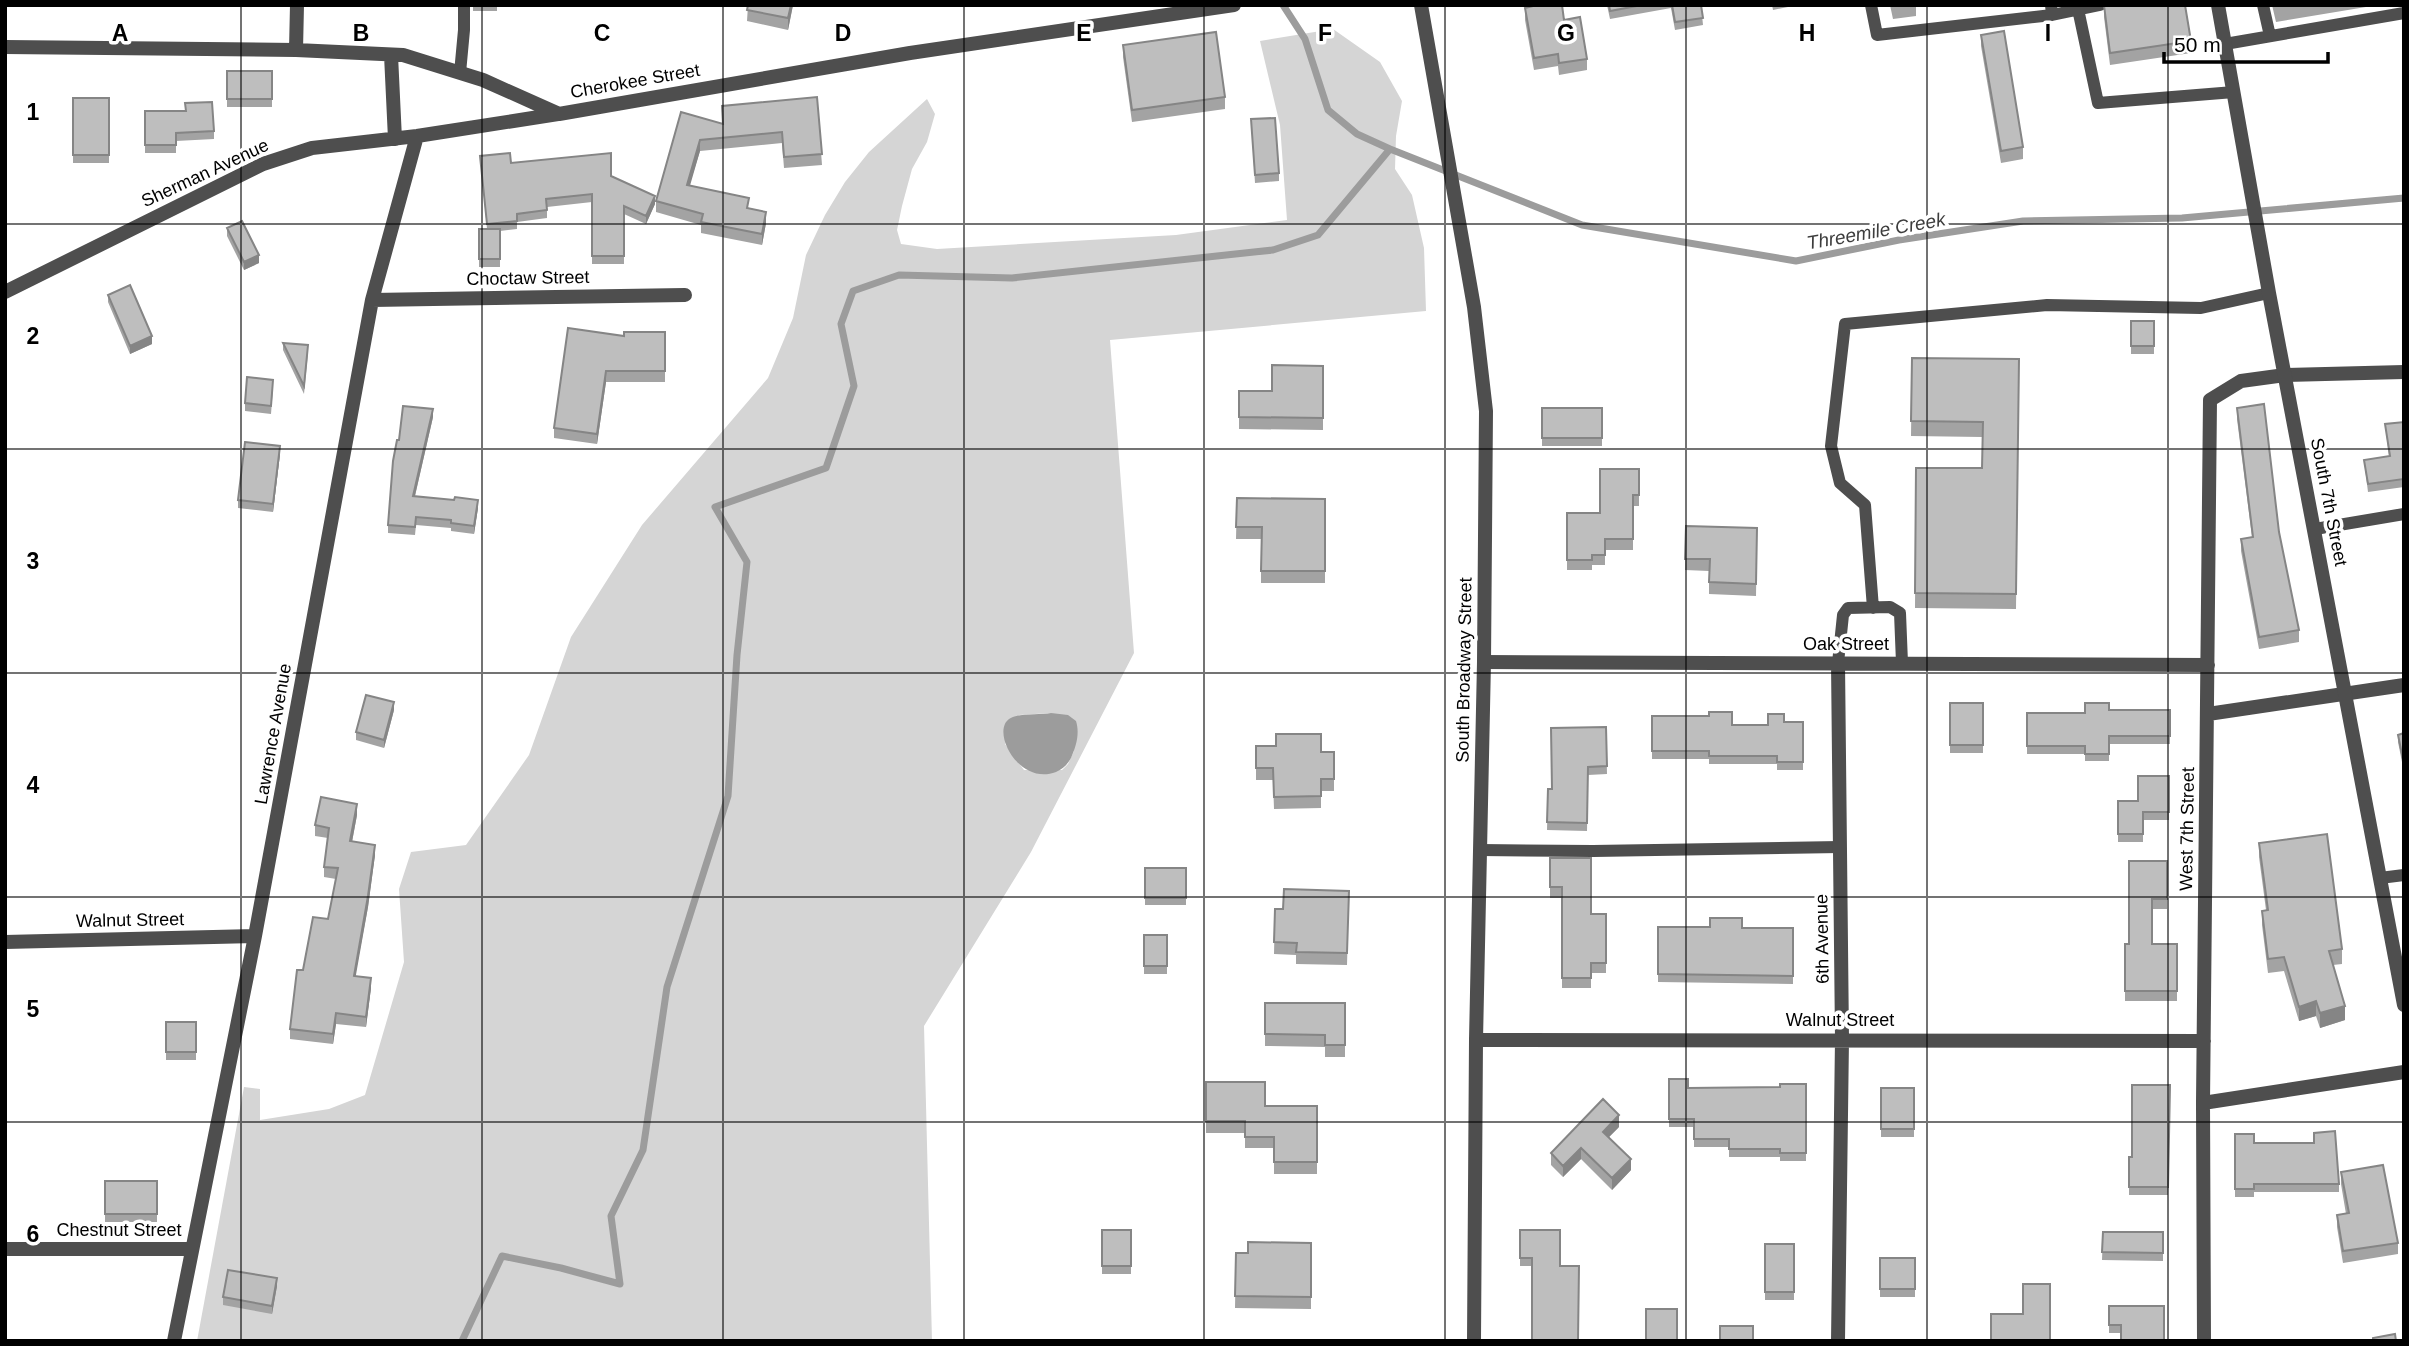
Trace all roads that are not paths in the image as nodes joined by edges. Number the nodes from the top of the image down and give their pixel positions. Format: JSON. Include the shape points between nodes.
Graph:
{"nodes":[{"id":1,"x":297,"y":5,"type":"edge"},
{"id":2,"x":464,"y":5,"type":"edge"},
{"id":3,"x":1234,"y":5,"type":"edge"},
{"id":4,"x":1421,"y":5,"type":"edge"},
{"id":5,"x":1871,"y":5,"type":"edge"},
{"id":6,"x":2100,"y":5,"type":"edge"},
{"id":7,"x":2218,"y":5,"type":"edge"},
{"id":8,"x":2263,"y":5,"type":"edge"},
{"id":9,"x":2078,"y":9,"type":"junction"},
{"id":10,"x":2052,"y":10,"type":"edge"},
{"id":11,"x":2404,"y":13,"type":"edge"},
{"id":12,"x":2270,"y":36,"type":"junction"},
{"id":13,"x":2225,"y":44,"type":"junction"},
{"id":14,"x":5,"y":47,"type":"edge"},
{"id":15,"x":296,"y":50,"type":"junction"},
{"id":16,"x":391,"y":55,"type":"junction"},
{"id":17,"x":460,"y":73,"type":"junction"},
{"id":18,"x":2234,"y":92,"type":"junction"},
{"id":19,"x":559,"y":114,"type":"junction"},
{"id":20,"x":417,"y":136,"type":"junction"},
{"id":21,"x":396,"y":139,"type":"junction"},
{"id":22,"x":5,"y":292,"type":"edge"},
{"id":23,"x":2269,"y":293,"type":"junction"},
{"id":24,"x":685,"y":295,"type":"dead end"},
{"id":25,"x":372,"y":300,"type":"junction"},
{"id":26,"x":2404,"y":372,"type":"edge"},
{"id":27,"x":2285,"y":375,"type":"junction"},
{"id":28,"x":2404,"y":514,"type":"edge"},
{"id":29,"x":2315,"y":529,"type":"junction"},
{"id":30,"x":1873,"y":608,"type":"junction"},
{"id":31,"x":1484,"y":662,"type":"junction"},
{"id":32,"x":1838,"y":663,"type":"junction"},
{"id":33,"x":1902,"y":663,"type":"junction"},
{"id":34,"x":2208,"y":665,"type":"junction"},
{"id":35,"x":2404,"y":685,"type":"edge"},
{"id":36,"x":2347,"y":695,"type":"junction"},
{"id":37,"x":2208,"y":714,"type":"junction"},
{"id":38,"x":1840,"y":847,"type":"junction"},
{"id":39,"x":1480,"y":850,"type":"junction"},
{"id":40,"x":2404,"y":874,"type":"edge"},
{"id":41,"x":2380,"y":878,"type":"junction"},
{"id":42,"x":255,"y":936,"type":"junction"},
{"id":43,"x":5,"y":942,"type":"edge"},
{"id":44,"x":2404,"y":1005,"type":"edge"},
{"id":45,"x":1842,"y":1039,"type":"junction"},
{"id":46,"x":1476,"y":1040,"type":"junction"},
{"id":47,"x":2204,"y":1041,"type":"junction"},
{"id":48,"x":2404,"y":1072,"type":"edge"},
{"id":49,"x":2203,"y":1103,"type":"junction"},
{"id":50,"x":5,"y":1249,"type":"edge"},
{"id":51,"x":191,"y":1249,"type":"junction"},
{"id":52,"x":174,"y":1341,"type":"edge"},
{"id":53,"x":1474,"y":1341,"type":"edge"},
{"id":54,"x":1838,"y":1341,"type":"edge"},
{"id":55,"x":2204,"y":1341,"type":"edge"}],
"edges":[{"from":1,"to":15,"type":"street"},
{"from":2,"to":17,"type":"lane"},
{"from":3,"to":19,"type":"street","name":"Cherokee Street","via":[[909,53]]},
{"from":4,"to":31,"type":"street","name":"South Broadway Street","via":[[1475,307],[1486,411]]},
{"from":5,"to":10,"type":"lane","via":[[1877,35]]},
{"from":6,"to":9,"type":"lane"},
{"from":7,"to":13,"type":"street","name":"South 7th Street"},
{"from":8,"to":12,"type":"lane"},
{"from":9,"to":10,"type":"lane"},
{"from":9,"to":18,"type":"lane","via":[[2098,103]]},
{"from":11,"to":12,"type":"lane"},
{"from":12,"to":13,"type":"lane"},
{"from":13,"to":18,"type":"street","name":"South 7th Street"},
{"from":14,"to":15,"type":"street","name":"Cherokee Street"},
{"from":15,"to":16,"type":"street","name":"Cherokee Street"},
{"from":16,"to":17,"type":"street","name":"Cherokee Street"},
{"from":16,"to":21,"type":"street"},
{"from":17,"to":19,"type":"street","name":"Cherokee Street"},
{"from":18,"to":23,"type":"street","name":"South 7th Street"},
{"from":19,"to":20,"type":"street","name":"Sherman Avenue"},
{"from":20,"to":21,"type":"street","name":"Sherman Avenue"},
{"from":20,"to":25,"type":"street","name":"Lawrence Avenue"},
{"from":21,"to":22,"type":"street","name":"Sherman Avenue","via":[[312,148],[263,164]]},
{"from":23,"to":27,"type":"street","name":"South 7th Street"},
{"from":23,"to":30,"type":"lane","via":[[2201,308],[2047,305],[1845,324],[1831,446],[1840,483],[1865,505]]},
{"from":24,"to":25,"type":"street","name":"Choctaw Street"},
{"from":25,"to":42,"type":"street","name":"Lawrence Avenue"},
{"from":26,"to":27,"type":"street"},
{"from":27,"to":29,"type":"street","name":"South 7th Street"},
{"from":27,"to":34,"type":"street","name":"West 7th Street","via":[[2241,381],[2210,400]]},
{"from":28,"to":29,"type":"lane"},
{"from":29,"to":36,"type":"street","name":"South 7th Street"},
{"from":30,"to":32,"type":"lane","via":[[1848,608],[1843,615]]},
{"from":30,"to":33,"type":"lane","via":[[1890,607],[1900,614]]},
{"from":31,"to":32,"type":"street","name":"Oak Street"},
{"from":31,"to":39,"type":"street","name":"South Broadway Street"},
{"from":32,"to":33,"type":"street","name":"Oak Street"},
{"from":32,"to":38,"type":"street","name":"6th Avenue"},
{"from":33,"to":34,"type":"street","name":"Oak Street"},
{"from":34,"to":37,"type":"street","name":"West 7th Street"},
{"from":35,"to":36,"type":"street"},
{"from":36,"to":37,"type":"street"},
{"from":36,"to":41,"type":"street","name":"South 7th Street"},
{"from":37,"to":47,"type":"street","name":"West 7th Street"},
{"from":38,"to":39,"type":"lane"},
{"from":38,"to":45,"type":"street","name":"6th Avenue"},
{"from":39,"to":46,"type":"street","name":"South Broadway Street"},
{"from":40,"to":41,"type":"lane"},
{"from":41,"to":44,"type":"street","name":"South 7th Street"},
{"from":42,"to":43,"type":"street","name":"Walnut Street"},
{"from":42,"to":51,"type":"street","name":"Lawrence Avenue"},
{"from":45,"to":46,"type":"street","name":"Walnut Street"},
{"from":45,"to":47,"type":"street","name":"Walnut Street"},
{"from":45,"to":54,"type":"street","name":"6th Avenue"},
{"from":46,"to":53,"type":"street","name":"South Broadway Street"},
{"from":47,"to":49,"type":"street","name":"West 7th Street"},
{"from":48,"to":49,"type":"street"},
{"from":49,"to":55,"type":"street","name":"West 7th Street"},
{"from":50,"to":51,"type":"street","name":"Chestnut Street"},
{"from":51,"to":52,"type":"street","name":"Lawrence Avenue"}]}
